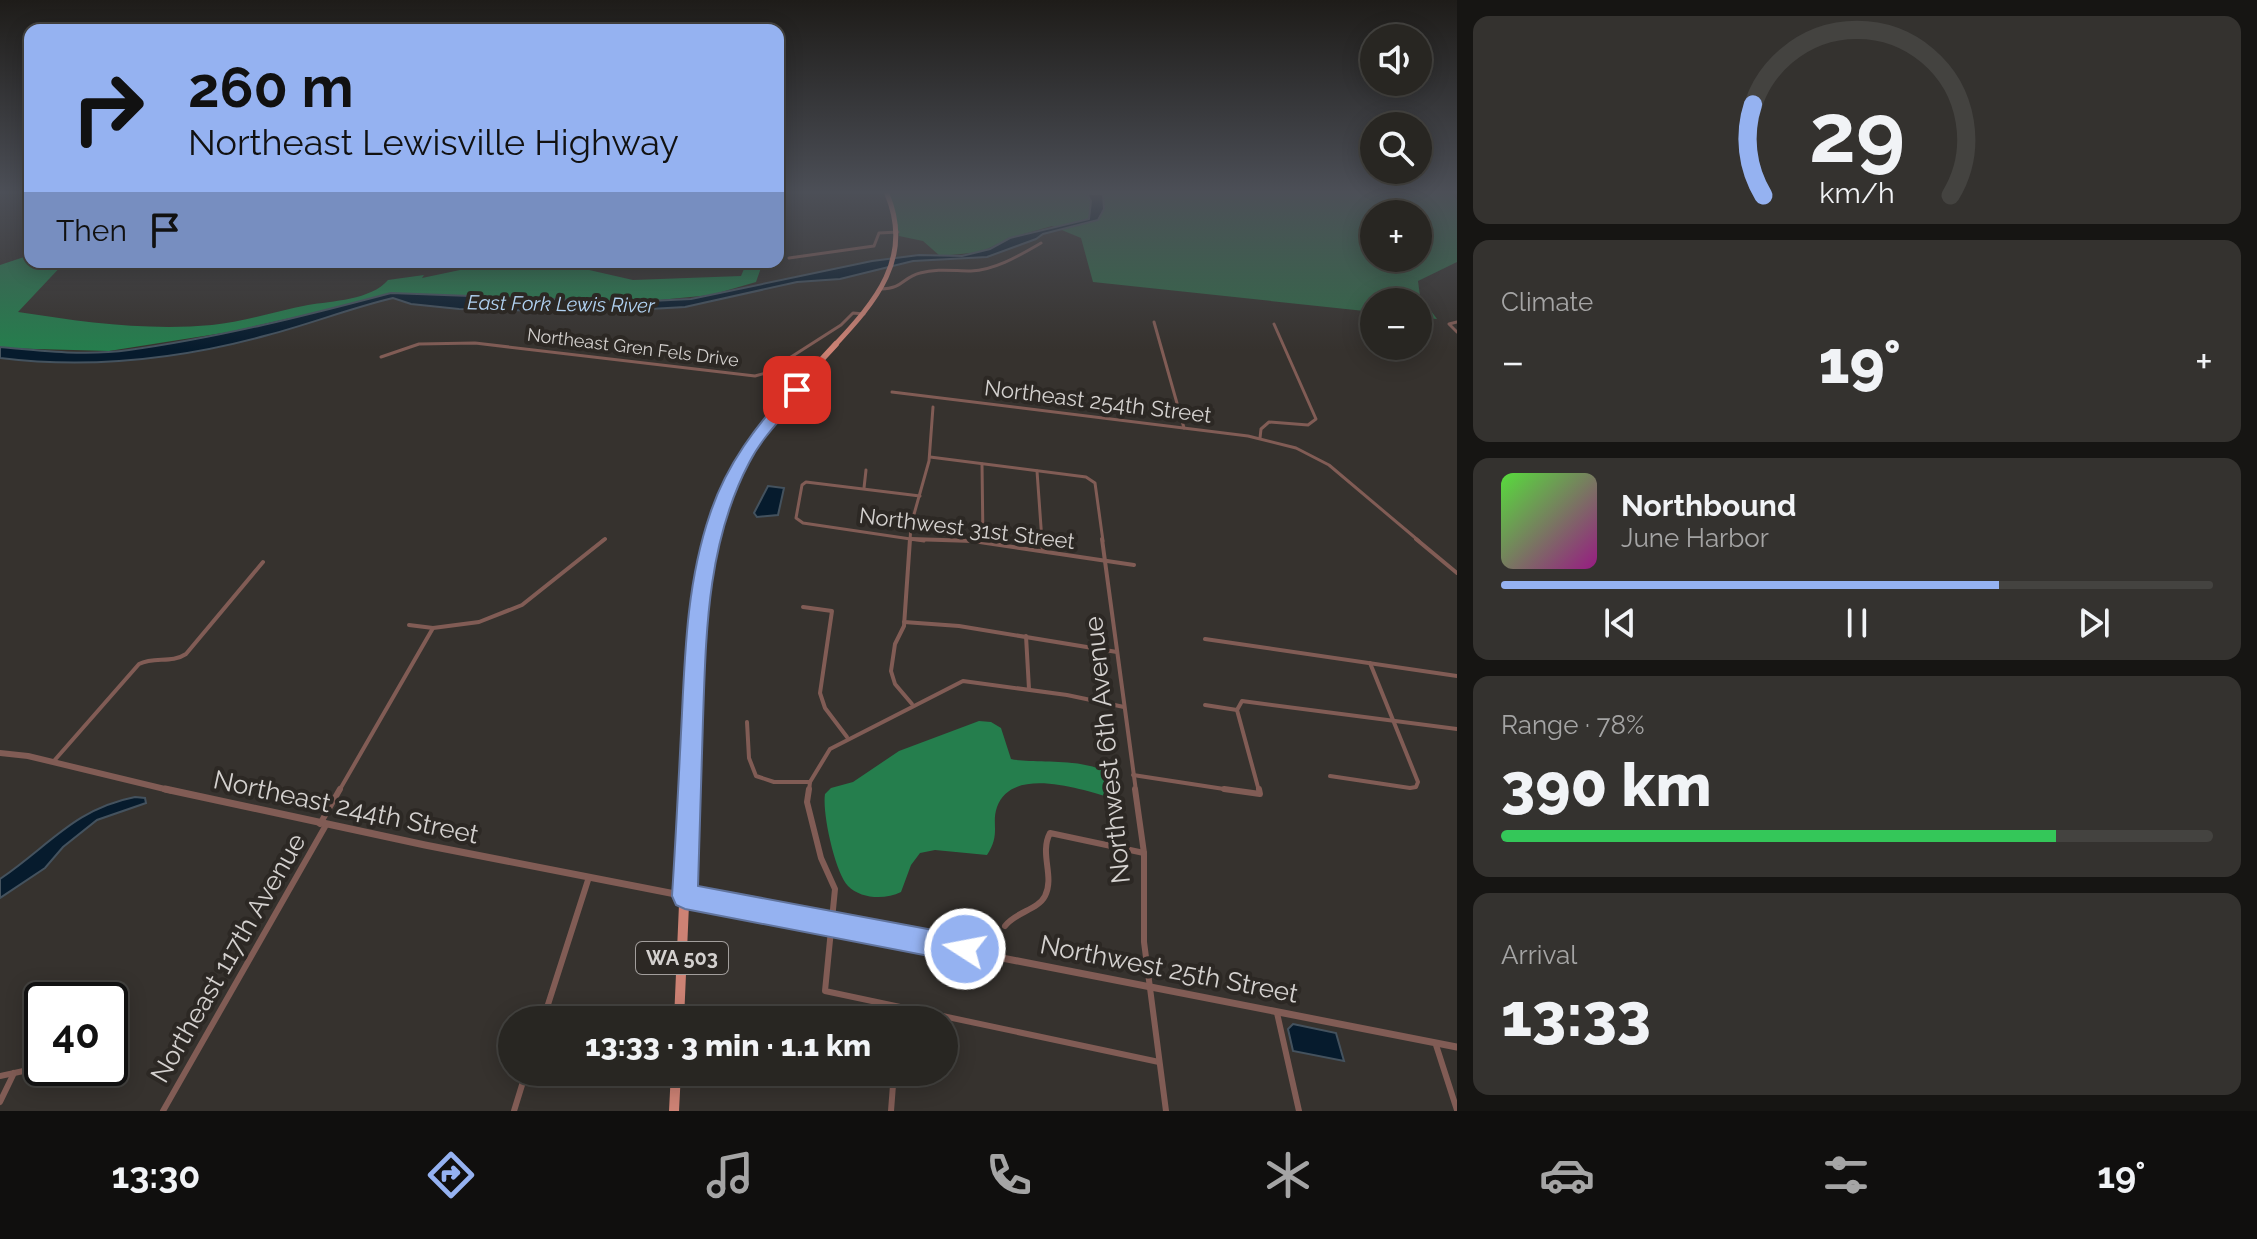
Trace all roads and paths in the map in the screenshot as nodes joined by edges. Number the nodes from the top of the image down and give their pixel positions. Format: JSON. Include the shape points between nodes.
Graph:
{"nodes":[{"id":1,"x":874,"y":246,"type":"edge"},
{"id":2,"x":895,"y":246,"type":"edge"},
{"id":3,"x":1035,"y":246,"type":"edge"},
{"id":4,"x":789,"y":258,"type":"dead end"},
{"id":5,"x":881,"y":289,"type":"junction"},
{"id":6,"x":864,"y":314,"type":"junction"},
{"id":7,"x":1154,"y":322,"type":"dead end"},
{"id":8,"x":1457,"y":322,"type":"edge"},
{"id":9,"x":1274,"y":324,"type":"dead end"},
{"id":10,"x":1457,"y":332,"type":"edge"},
{"id":11,"x":381,"y":357,"type":"dead end"},
{"id":12,"x":892,"y":392,"type":"dead end"},
{"id":13,"x":933,"y":407,"type":"dead end"},
{"id":14,"x":1184,"y":428,"type":"junction"},
{"id":15,"x":1260,"y":438,"type":"junction"},
{"id":16,"x":930,"y":457,"type":"junction"},
{"id":17,"x":982,"y":464,"type":"junction"},
{"id":18,"x":866,"y":470,"type":"dead end"},
{"id":19,"x":1037,"y":471,"type":"junction"},
{"id":20,"x":864,"y":488,"type":"junction"},
{"id":21,"x":920,"y":496,"type":"junction"},
{"id":22,"x":909,"y":538,"type":"junction"},
{"id":23,"x":605,"y":539,"type":"dead end"},
{"id":24,"x":983,"y":542,"type":"junction"},
{"id":25,"x":1043,"y":551,"type":"junction"},
{"id":26,"x":1105,"y":561,"type":"junction"},
{"id":27,"x":263,"y":562,"type":"dead end"},
{"id":28,"x":1134,"y":565,"type":"dead end"},
{"id":29,"x":1457,"y":573,"type":"edge"},
{"id":30,"x":803,"y":607,"type":"dead end"},
{"id":31,"x":904,"y":622,"type":"junction"},
{"id":32,"x":409,"y":625,"type":"dead end"},
{"id":33,"x":433,"y":628,"type":"junction"},
{"id":34,"x":1026,"y":636,"type":"junction"},
{"id":35,"x":1205,"y":639,"type":"dead end"},
{"id":36,"x":1117,"y":652,"type":"junction"},
{"id":37,"x":1370,"y":663,"type":"junction"},
{"id":38,"x":1457,"y":676,"type":"edge"},
{"id":39,"x":1029,"y":689,"type":"junction"},
{"id":40,"x":912,"y":704,"type":"junction"},
{"id":41,"x":1205,"y":705,"type":"dead end"},
{"id":42,"x":1124,"y":707,"type":"junction"},
{"id":43,"x":1237,"y":710,"type":"junction"},
{"id":44,"x":1392,"y":719,"type":"junction"},
{"id":45,"x":747,"y":722,"type":"dead end"},
{"id":46,"x":1457,"y":729,"type":"edge"},
{"id":47,"x":848,"y":738,"type":"junction"},
{"id":48,"x":0,"y":753,"type":"edge"},
{"id":49,"x":53,"y":762,"type":"junction"},
{"id":50,"x":1133,"y":775,"type":"junction"},
{"id":51,"x":1330,"y":776,"type":"dead end"},
{"id":52,"x":810,"y":782,"type":"junction"},
{"id":53,"x":323,"y":824,"type":"junction"},
{"id":54,"x":1144,"y":853,"type":"junction"},
{"id":55,"x":589,"y":877,"type":"junction"},
{"id":56,"x":685,"y":896,"type":"junction"},
{"id":57,"x":831,"y":924,"type":"junction"},
{"id":58,"x":1005,"y":926,"type":"dead end"},
{"id":59,"x":1149,"y":984,"type":"junction"},
{"id":60,"x":548,"y":1006,"type":"edge"},
{"id":61,"x":680,"y":1006,"type":"edge"},
{"id":62,"x":893,"y":1006,"type":"edge"},
{"id":63,"x":1277,"y":1010,"type":"junction"},
{"id":64,"x":958,"y":1020,"type":"edge"},
{"id":65,"x":1435,"y":1043,"type":"junction"},
{"id":66,"x":1457,"y":1047,"type":"edge"},
{"id":67,"x":1159,"y":1062,"type":"junction"},
{"id":68,"x":24,"y":1071,"type":"edge"},
{"id":69,"x":14,"y":1073,"type":"junction"},
{"id":70,"x":0,"y":1076,"type":"edge"},
{"id":71,"x":522,"y":1086,"type":"edge"},
{"id":72,"x":675,"y":1086,"type":"edge"},
{"id":73,"x":893,"y":1086,"type":"edge"},
{"id":74,"x":0,"y":1102,"type":"edge"},
{"id":75,"x":1457,"y":1110,"type":"edge"},
{"id":76,"x":163,"y":1111,"type":"edge"},
{"id":77,"x":514,"y":1111,"type":"edge"},
{"id":78,"x":674,"y":1111,"type":"edge"},
{"id":79,"x":891,"y":1111,"type":"edge"},
{"id":80,"x":1166,"y":1111,"type":"edge"},
{"id":81,"x":1299,"y":1111,"type":"edge"}],
"edges":[{"from":1,"to":4,"type":"street"},
{"from":2,"to":5,"type":"main road","number":"WA 503"},
{"from":3,"to":5,"type":"street","via":[[973,271],[926,271],[896,289]]},
{"from":5,"to":6,"type":"main road","number":"WA 503"},
{"from":6,"to":11,"type":"street","name":"Northeast Gren Fels Drive","via":[[853,313],[755,376],[475,343],[419,344]]},
{"from":6,"to":56,"type":"main road","number":"WA 503","via":[[763,428],[719,512],[699,599]]},
{"from":7,"to":14,"type":"street"},
{"from":8,"to":10,"type":"street","via":[[1449,324]]},
{"from":9,"to":15,"type":"street","via":[[1316,419],[1308,425],[1269,422]]},
{"from":12,"to":14,"type":"street","name":"Northeast 254th Street"},
{"from":13,"to":16,"type":"street"},
{"from":14,"to":15,"type":"street","name":"Northeast 254th Street"},
{"from":15,"to":29,"type":"street","name":"Northeast 254th Street","via":[[1299,449],[1338,471]]},
{"from":16,"to":17,"type":"street"},
{"from":16,"to":21,"type":"street"},
{"from":17,"to":19,"type":"street"},
{"from":17,"to":24,"type":"street"},
{"from":18,"to":20,"type":"street"},
{"from":19,"to":25,"type":"street"},
{"from":19,"to":26,"type":"street","name":"Northwest 6th Avenue","via":[[1094,481]]},
{"from":20,"to":21,"type":"street"},
{"from":20,"to":22,"type":"street","name":"Northwest 31st Street","via":[[804,482],[796,517]]},
{"from":21,"to":22,"type":"street"},
{"from":22,"to":24,"type":"street","name":"Northwest 31st Street"},
{"from":22,"to":31,"type":"street"},
{"from":23,"to":33,"type":"street","via":[[520,606],[485,620]]},
{"from":24,"to":25,"type":"street","name":"Northwest 31st Street"},
{"from":25,"to":26,"type":"street","name":"Northwest 31st Street"},
{"from":26,"to":28,"type":"street","name":"Northwest 31st Street"},
{"from":26,"to":36,"type":"street","name":"Northwest 6th Avenue"},
{"from":27,"to":49,"type":"street","via":[[186,654],[173,662],[141,662]]},
{"from":30,"to":47,"type":"street","via":[[832,611],[820,693]]},
{"from":31,"to":34,"type":"street"},
{"from":31,"to":40,"type":"street","via":[[891,671]]},
{"from":32,"to":33,"type":"street"},
{"from":33,"to":53,"type":"street","name":"Northeast 117th Avenue"},
{"from":34,"to":36,"type":"street"},
{"from":34,"to":39,"type":"street"},
{"from":35,"to":37,"type":"street"},
{"from":36,"to":42,"type":"street","name":"Northwest 6th Avenue"},
{"from":37,"to":38,"type":"street"},
{"from":37,"to":44,"type":"street"},
{"from":39,"to":40,"type":"street","via":[[963,681]]},
{"from":39,"to":42,"type":"street"},
{"from":40,"to":47,"type":"street"},
{"from":41,"to":43,"type":"street"},
{"from":42,"to":50,"type":"street","name":"Northwest 6th Avenue"},
{"from":43,"to":44,"type":"street","via":[[1247,700]]},
{"from":43,"to":50,"type":"street","via":[[1260,794]]},
{"from":44,"to":46,"type":"street"},
{"from":44,"to":51,"type":"street","via":[[1416,787]]},
{"from":45,"to":52,"type":"street","via":[[748,763],[757,778]]},
{"from":47,"to":52,"type":"street","via":[[830,749]]},
{"from":48,"to":49,"type":"street","name":"Northeast 244th Street"},
{"from":49,"to":53,"type":"street","name":"Northeast 244th Street"},
{"from":50,"to":54,"type":"street","name":"Northwest 6th Avenue"},
{"from":52,"to":57,"type":"street","via":[[808,812],[834,884]]},
{"from":53,"to":55,"type":"street","name":"Northeast 244th Street"},
{"from":53,"to":76,"type":"street","name":"Northeast 117th Avenue"},
{"from":54,"to":58,"type":"street","via":[[1050,833],[1045,841],[1044,898],[1013,913]]},
{"from":54,"to":59,"type":"street","name":"Northwest 6th Avenue"},
{"from":55,"to":56,"type":"street","name":"Northeast 244th Street"},
{"from":55,"to":60,"type":"street"},
{"from":56,"to":57,"type":"street","name":"Northwest 25th Street"},
{"from":56,"to":61,"type":"main road","number":"WA 503"},
{"from":57,"to":59,"type":"street","name":"Northwest 25th Street"},
{"from":57,"to":62,"type":"street","via":[[825,991]]},
{"from":59,"to":63,"type":"street","name":"Northwest 25th Street"},
{"from":59,"to":67,"type":"street","name":"Northwest 6th Avenue"},
{"from":63,"to":65,"type":"street","name":"Northwest 25th Street"},
{"from":63,"to":81,"type":"street"},
{"from":64,"to":67,"type":"street"},
{"from":65,"to":66,"type":"street","name":"Northwest 25th Street"},
{"from":65,"to":75,"type":"street"},
{"from":67,"to":80,"type":"street","name":"Northwest 6th Avenue"},
{"from":68,"to":69,"type":"street"},
{"from":69,"to":70,"type":"street"},
{"from":69,"to":74,"type":"street"},
{"from":71,"to":77,"type":"street"},
{"from":72,"to":78,"type":"main road"},
{"from":73,"to":79,"type":"street"}]}
